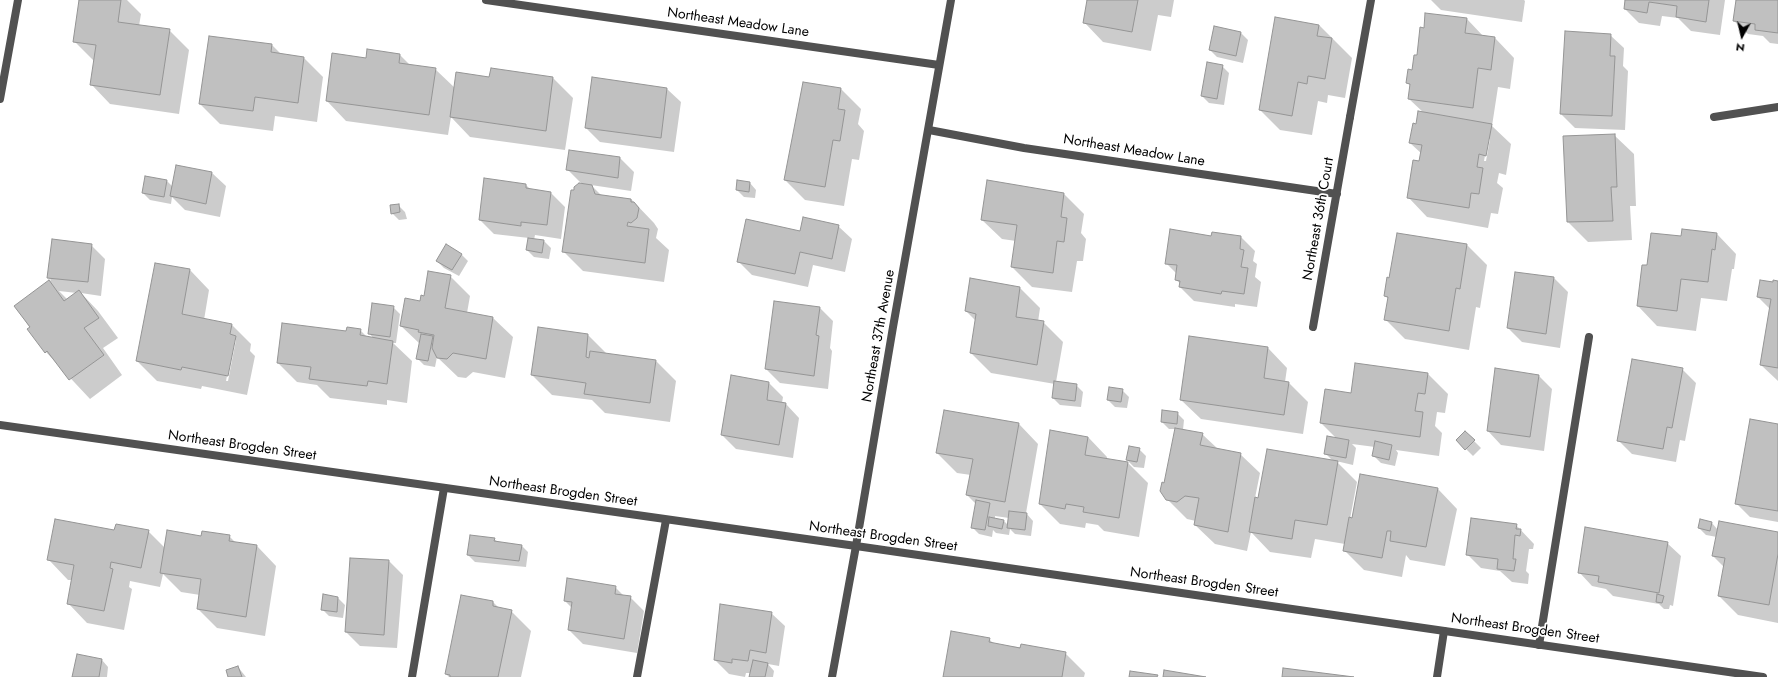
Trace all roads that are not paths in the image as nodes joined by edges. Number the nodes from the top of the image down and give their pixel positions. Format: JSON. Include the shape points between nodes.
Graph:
{"nodes":[{"id":1,"x":18,"y":0,"type":"edge"},
{"id":2,"x":486,"y":0,"type":"edge"},
{"id":3,"x":951,"y":0,"type":"edge"},
{"id":4,"x":1370,"y":0,"type":"edge"},
{"id":5,"x":939,"y":65,"type":"junction"},
{"id":6,"x":0,"y":99,"type":"edge"},
{"id":7,"x":1778,"y":107,"type":"edge"},
{"id":8,"x":1714,"y":117,"type":"dead end"},
{"id":9,"x":929,"y":130,"type":"junction"},
{"id":10,"x":1336,"y":194,"type":"junction"},
{"id":11,"x":1313,"y":327,"type":"dead end"},
{"id":12,"x":1589,"y":337,"type":"dead end"},
{"id":13,"x":0,"y":425,"type":"edge"},
{"id":14,"x":444,"y":488,"type":"junction"},
{"id":15,"x":666,"y":520,"type":"junction"},
{"id":16,"x":856,"y":546,"type":"junction"},
{"id":17,"x":1444,"y":631,"type":"junction"},
{"id":18,"x":1539,"y":645,"type":"junction"},
{"id":19,"x":412,"y":677,"type":"edge"},
{"id":20,"x":637,"y":677,"type":"edge"},
{"id":21,"x":832,"y":677,"type":"edge"},
{"id":22,"x":1437,"y":677,"type":"edge"},
{"id":23,"x":1763,"y":677,"type":"edge"}],
"edges":[{"from":1,"to":6,"type":"street"},
{"from":2,"to":5,"type":"street","name":"Northeast Meadow Lane"},
{"from":3,"to":5,"type":"street","name":"Northeast 37th Avenue"},
{"from":4,"to":10,"type":"street","name":"Northeast 36th Court"},
{"from":5,"to":9,"type":"street","name":"Northeast 37th Avenue"},
{"from":7,"to":8,"type":"street"},
{"from":9,"to":10,"type":"street","name":"Northeast Meadow Lane","via":[[997,143]]},
{"from":9,"to":16,"type":"street","name":"Northeast 37th Avenue"},
{"from":10,"to":11,"type":"street","name":"Northeast 36th Court"},
{"from":12,"to":18,"type":"street"},
{"from":13,"to":14,"type":"street","name":"Northeast Brogden Street"},
{"from":14,"to":15,"type":"street","name":"Northeast Brogden Street"},
{"from":14,"to":19,"type":"street"},
{"from":15,"to":16,"type":"street","name":"Northeast Brogden Street"},
{"from":15,"to":20,"type":"street"},
{"from":16,"to":17,"type":"street","name":"Northeast Brogden Street"},
{"from":16,"to":21,"type":"street","name":"Northeast 37th Avenue"},
{"from":17,"to":18,"type":"street","name":"Northeast Brogden Street"},
{"from":17,"to":22,"type":"street"},
{"from":18,"to":23,"type":"street","name":"Northeast Brogden Street"}]}
